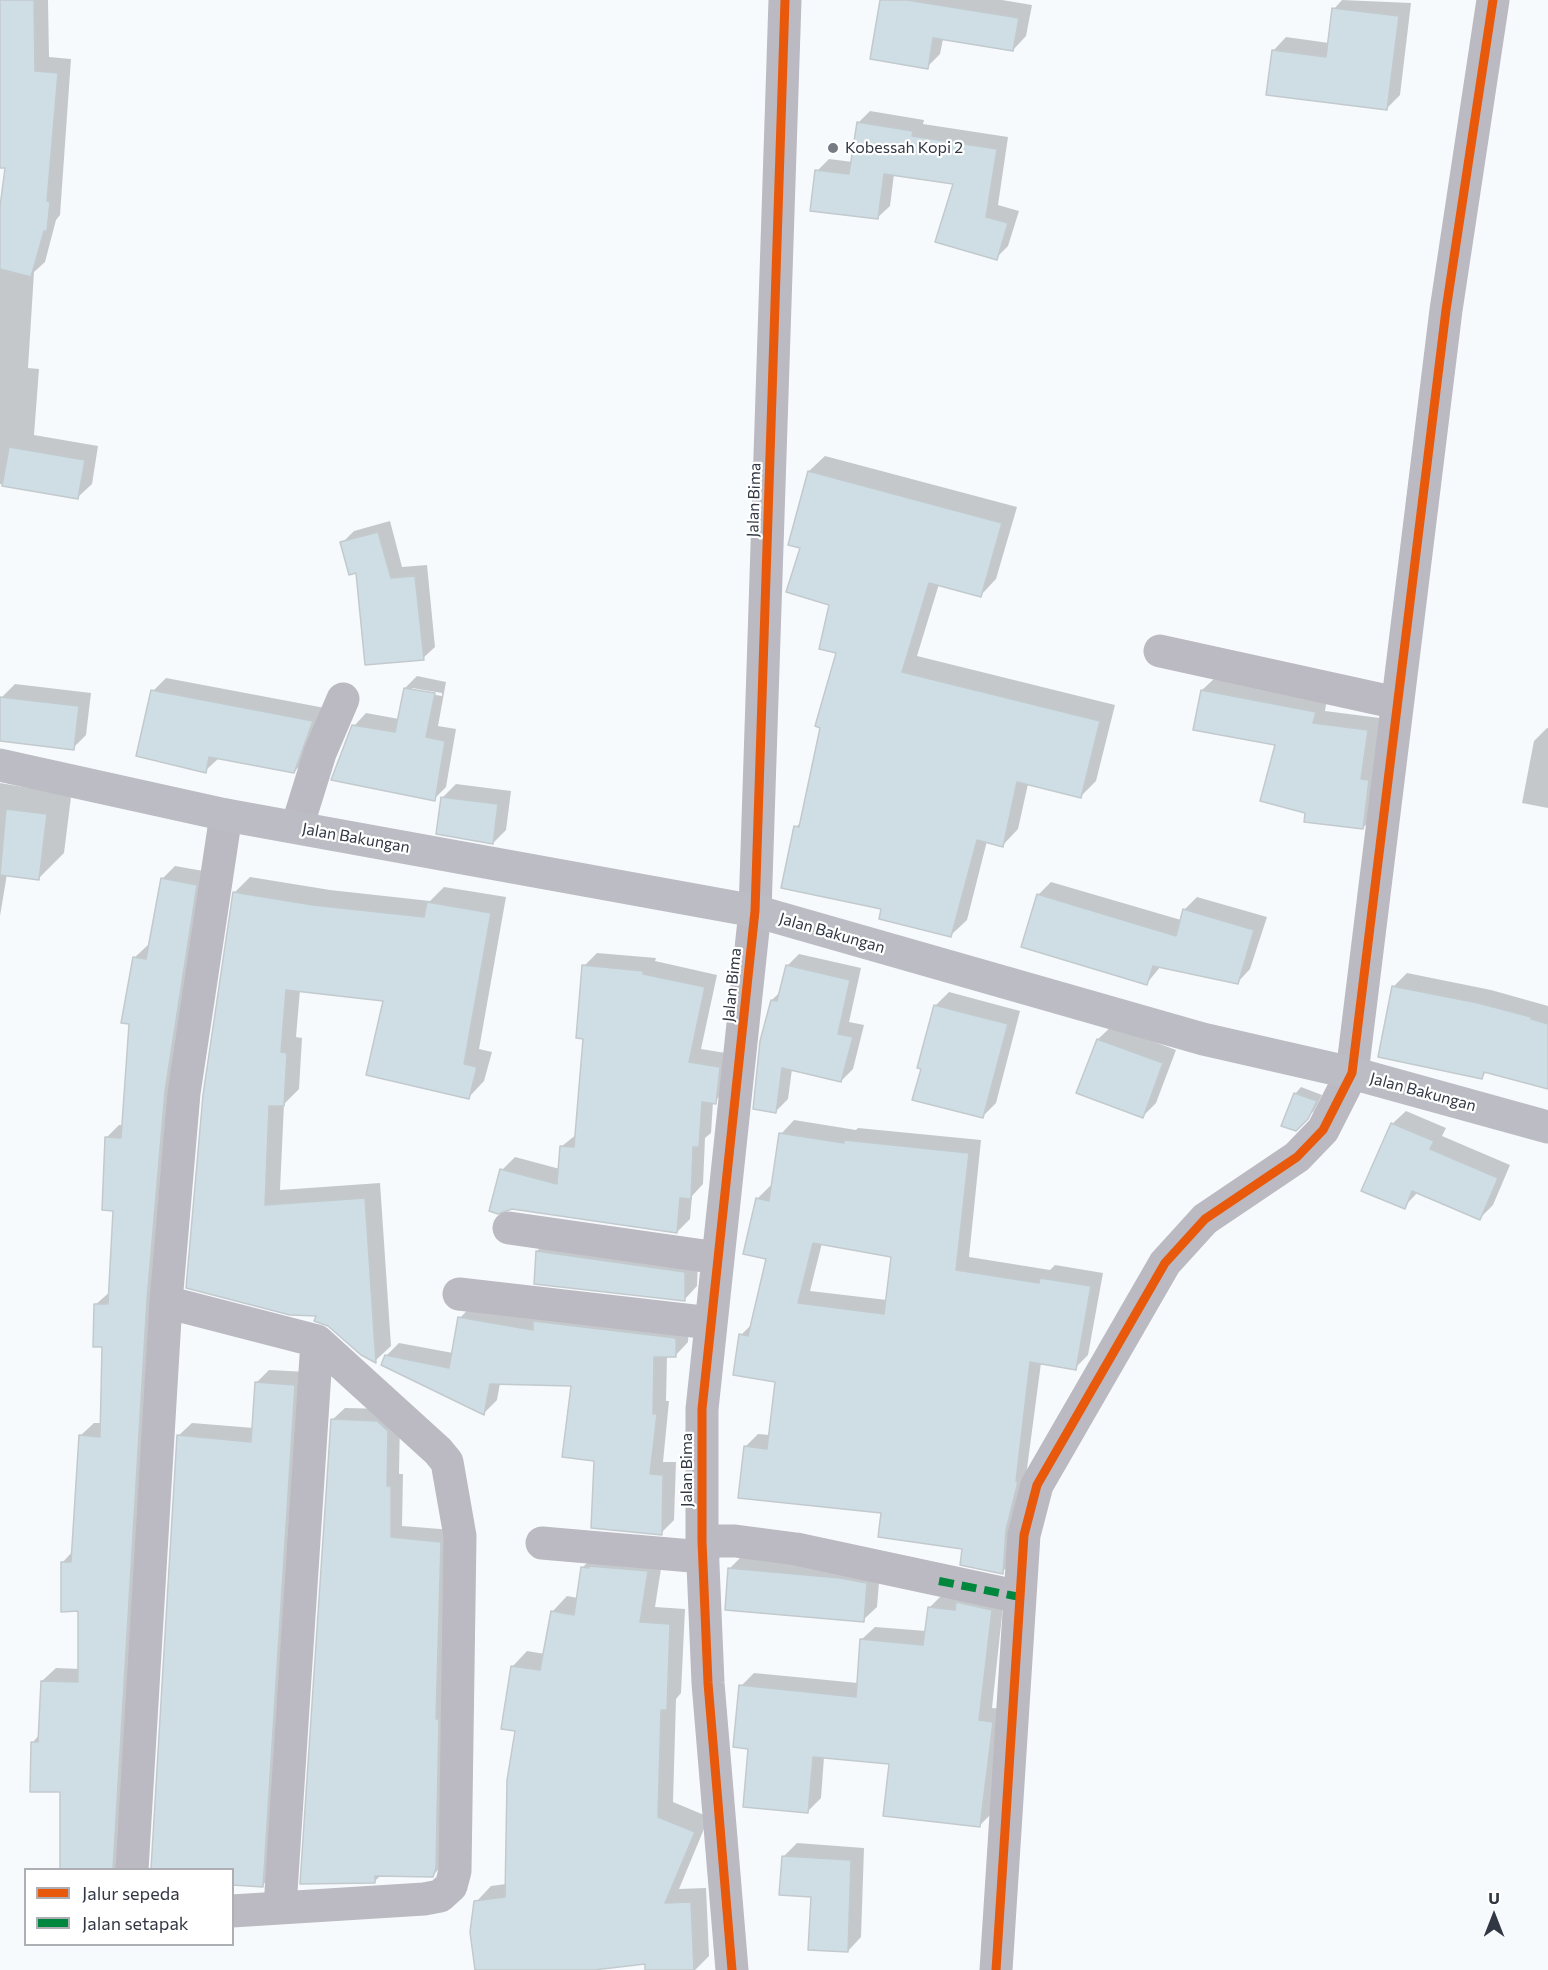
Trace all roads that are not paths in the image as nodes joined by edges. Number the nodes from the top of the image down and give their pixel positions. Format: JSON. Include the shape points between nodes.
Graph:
{"nodes":[{"id":1,"x":785,"y":0,"type":"edge"},
{"id":2,"x":1493,"y":0,"type":"edge"},
{"id":3,"x":1160,"y":651,"type":"dead end"},
{"id":4,"x":343,"y":699,"type":"dead end"},
{"id":5,"x":1397,"y":703,"type":"junction"},
{"id":6,"x":0,"y":765,"type":"edge"},
{"id":7,"x":226,"y":815,"type":"junction"},
{"id":8,"x":297,"y":827,"type":"junction"},
{"id":9,"x":755,"y":911,"type":"junction"},
{"id":10,"x":1352,"y":1073,"type":"junction"},
{"id":11,"x":1548,"y":1127,"type":"edge"},
{"id":12,"x":509,"y":1228,"type":"dead end"},
{"id":13,"x":718,"y":1258,"type":"junction"},
{"id":14,"x":459,"y":1294,"type":"dead end"},
{"id":15,"x":166,"y":1302,"type":"junction"},
{"id":16,"x":711,"y":1323,"type":"junction"},
{"id":17,"x":317,"y":1341,"type":"junction"},
{"id":18,"x":542,"y":1543,"type":"dead end"},
{"id":19,"x":702,"y":1549,"type":"junction"},
{"id":20,"x":1020,"y":1597,"type":"junction"},
{"id":21,"x":132,"y":1868,"type":"edge"},
{"id":22,"x":280,"y":1907,"type":"junction"},
{"id":23,"x":234,"y":1911,"type":"edge"},
{"id":24,"x":732,"y":1970,"type":"edge"},
{"id":25,"x":996,"y":1970,"type":"edge"}],
"edges":[{"from":1,"to":9,"type":"street","name":"Jalan Bima"},
{"from":2,"to":5,"type":"street","via":[[1446,310]]},
{"from":3,"to":5,"type":"street"},
{"from":4,"to":8,"type":"street"},
{"from":5,"to":10,"type":"street"},
{"from":6,"to":7,"type":"main road","name":"Jalan Bakungan"},
{"from":7,"to":8,"type":"main road","name":"Jalan Bakungan"},
{"from":7,"to":15,"type":"street","via":[[184,1093]]},
{"from":8,"to":9,"type":"main road","name":"Jalan Bakungan"},
{"from":9,"to":10,"type":"main road","name":"Jalan Bakungan","via":[[1203,1039]]},
{"from":9,"to":13,"type":"street","name":"Jalan Bima"},
{"from":10,"to":11,"type":"main road","name":"Jalan Bakungan"},
{"from":10,"to":20,"type":"street","via":[[1323,1130],[1297,1157],[1205,1220],[1165,1263],[1036,1485],[1024,1535]]},
{"from":12,"to":13,"type":"street"},
{"from":13,"to":16,"type":"street","name":"Jalan Bima"},
{"from":14,"to":16,"type":"street"},
{"from":15,"to":17,"type":"street"},
{"from":15,"to":21,"type":"street"},
{"from":16,"to":19,"type":"street","name":"Jalan Bima","via":[[702,1409]]},
{"from":17,"to":22,"type":"street"},
{"from":17,"to":22,"type":"street","via":[[447,1462],[460,1536],[454,1871],[451,1886],[440,1896]]},
{"from":18,"to":19,"type":"street"},
{"from":19,"to":20,"type":"street","via":[[735,1540],[796,1549]]},
{"from":19,"to":24,"type":"street","name":"Jalan Bima","via":[[708,1683]]},
{"from":20,"to":25,"type":"street"},
{"from":22,"to":23,"type":"street"}]}
